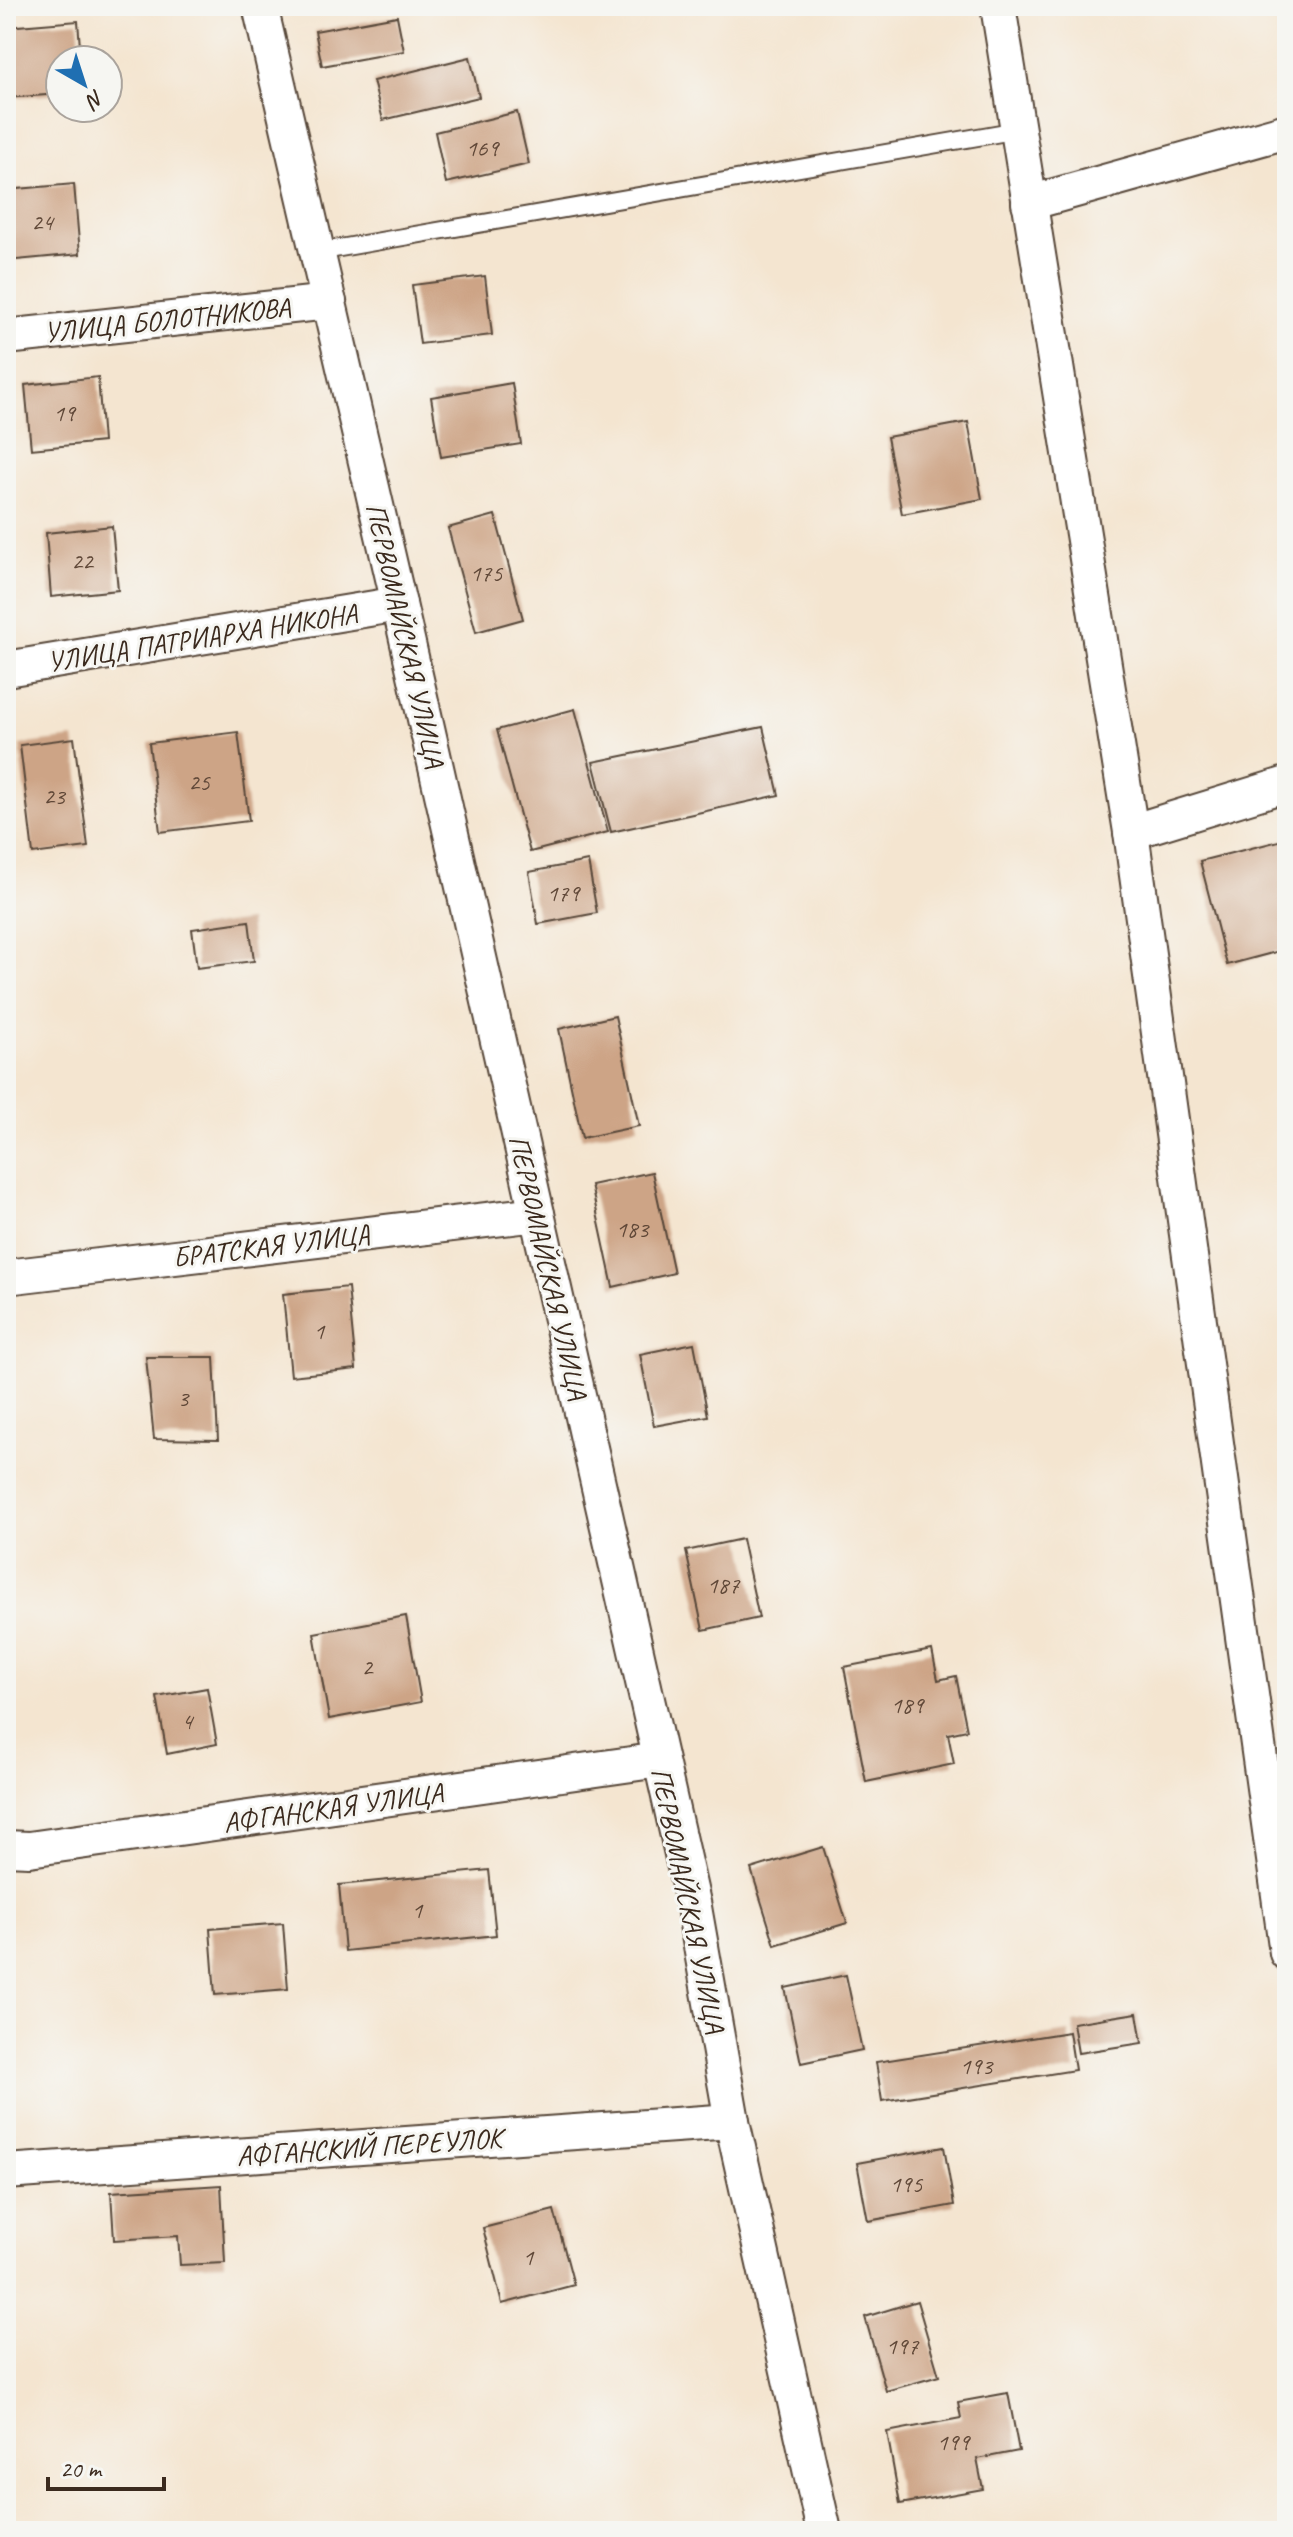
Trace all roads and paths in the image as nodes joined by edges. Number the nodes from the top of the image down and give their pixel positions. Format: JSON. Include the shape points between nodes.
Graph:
{"nodes":[{"id":1,"x":260,"y":6,"type":"edge"},
{"id":2,"x":998,"y":6,"type":"edge"},
{"id":3,"x":1018,"y":130,"type":"junction"},
{"id":4,"x":1287,"y":131,"type":"edge"},
{"id":5,"x":1029,"y":203,"type":"junction"},
{"id":6,"x":317,"y":252,"type":"junction"},
{"id":7,"x":329,"y":302,"type":"junction"},
{"id":8,"x":6,"y":337,"type":"edge"},
{"id":9,"x":399,"y":604,"type":"junction"},
{"id":10,"x":6,"y":669,"type":"edge"},
{"id":11,"x":1287,"y":784,"type":"edge"},
{"id":12,"x":1131,"y":832,"type":"junction"},
{"id":13,"x":537,"y":1214,"type":"junction"},
{"id":14,"x":6,"y":1277,"type":"edge"},
{"id":15,"x":660,"y":1760,"type":"junction"},
{"id":16,"x":6,"y":1848,"type":"edge"},
{"id":17,"x":1287,"y":1953,"type":"edge"},
{"id":18,"x":732,"y":2121,"type":"junction"},
{"id":19,"x":6,"y":2172,"type":"edge"},
{"id":20,"x":824,"y":2531,"type":"edge"}],
"edges":[{"from":1,"to":6,"type":"street","name":"ПЕРВОМАЙСКАЯ УЛИЦА"},
{"from":2,"to":3,"type":"street"},
{"from":3,"to":5,"type":"street"},
{"from":3,"to":6,"type":"lane"},
{"from":4,"to":5,"type":"street"},
{"from":5,"to":12,"type":"street"},
{"from":6,"to":7,"type":"street","name":"ПЕРВОМАЙСКАЯ УЛИЦА"},
{"from":7,"to":8,"type":"street","name":"УЛИЦА БОЛОТНИКОВА"},
{"from":7,"to":9,"type":"street","name":"ПЕРВОМАЙСКАЯ УЛИЦА"},
{"from":9,"to":10,"type":"street","name":"УЛИЦА ПАТРИАРХА НИКОНА"},
{"from":9,"to":13,"type":"street","name":"ПЕРВОМАЙСКАЯ УЛИЦА"},
{"from":11,"to":12,"type":"street"},
{"from":12,"to":17,"type":"street"},
{"from":13,"to":14,"type":"street","name":"БРАТСКАЯ УЛИЦА"},
{"from":13,"to":15,"type":"street","name":"ПЕРВОМАЙСКАЯ УЛИЦА"},
{"from":15,"to":16,"type":"street","name":"АФГАНСКАЯ УЛИЦА","via":[[29,1849]]},
{"from":15,"to":18,"type":"street","name":"ПЕРВОМАЙСКАЯ УЛИЦА","via":[[694,1907]]},
{"from":18,"to":19,"type":"street","name":"АФГАНСКИЙ ПЕРЕУЛОК"},
{"from":18,"to":20,"type":"street","name":"ПЕРВОМАЙСКАЯ УЛИЦА"}]}
